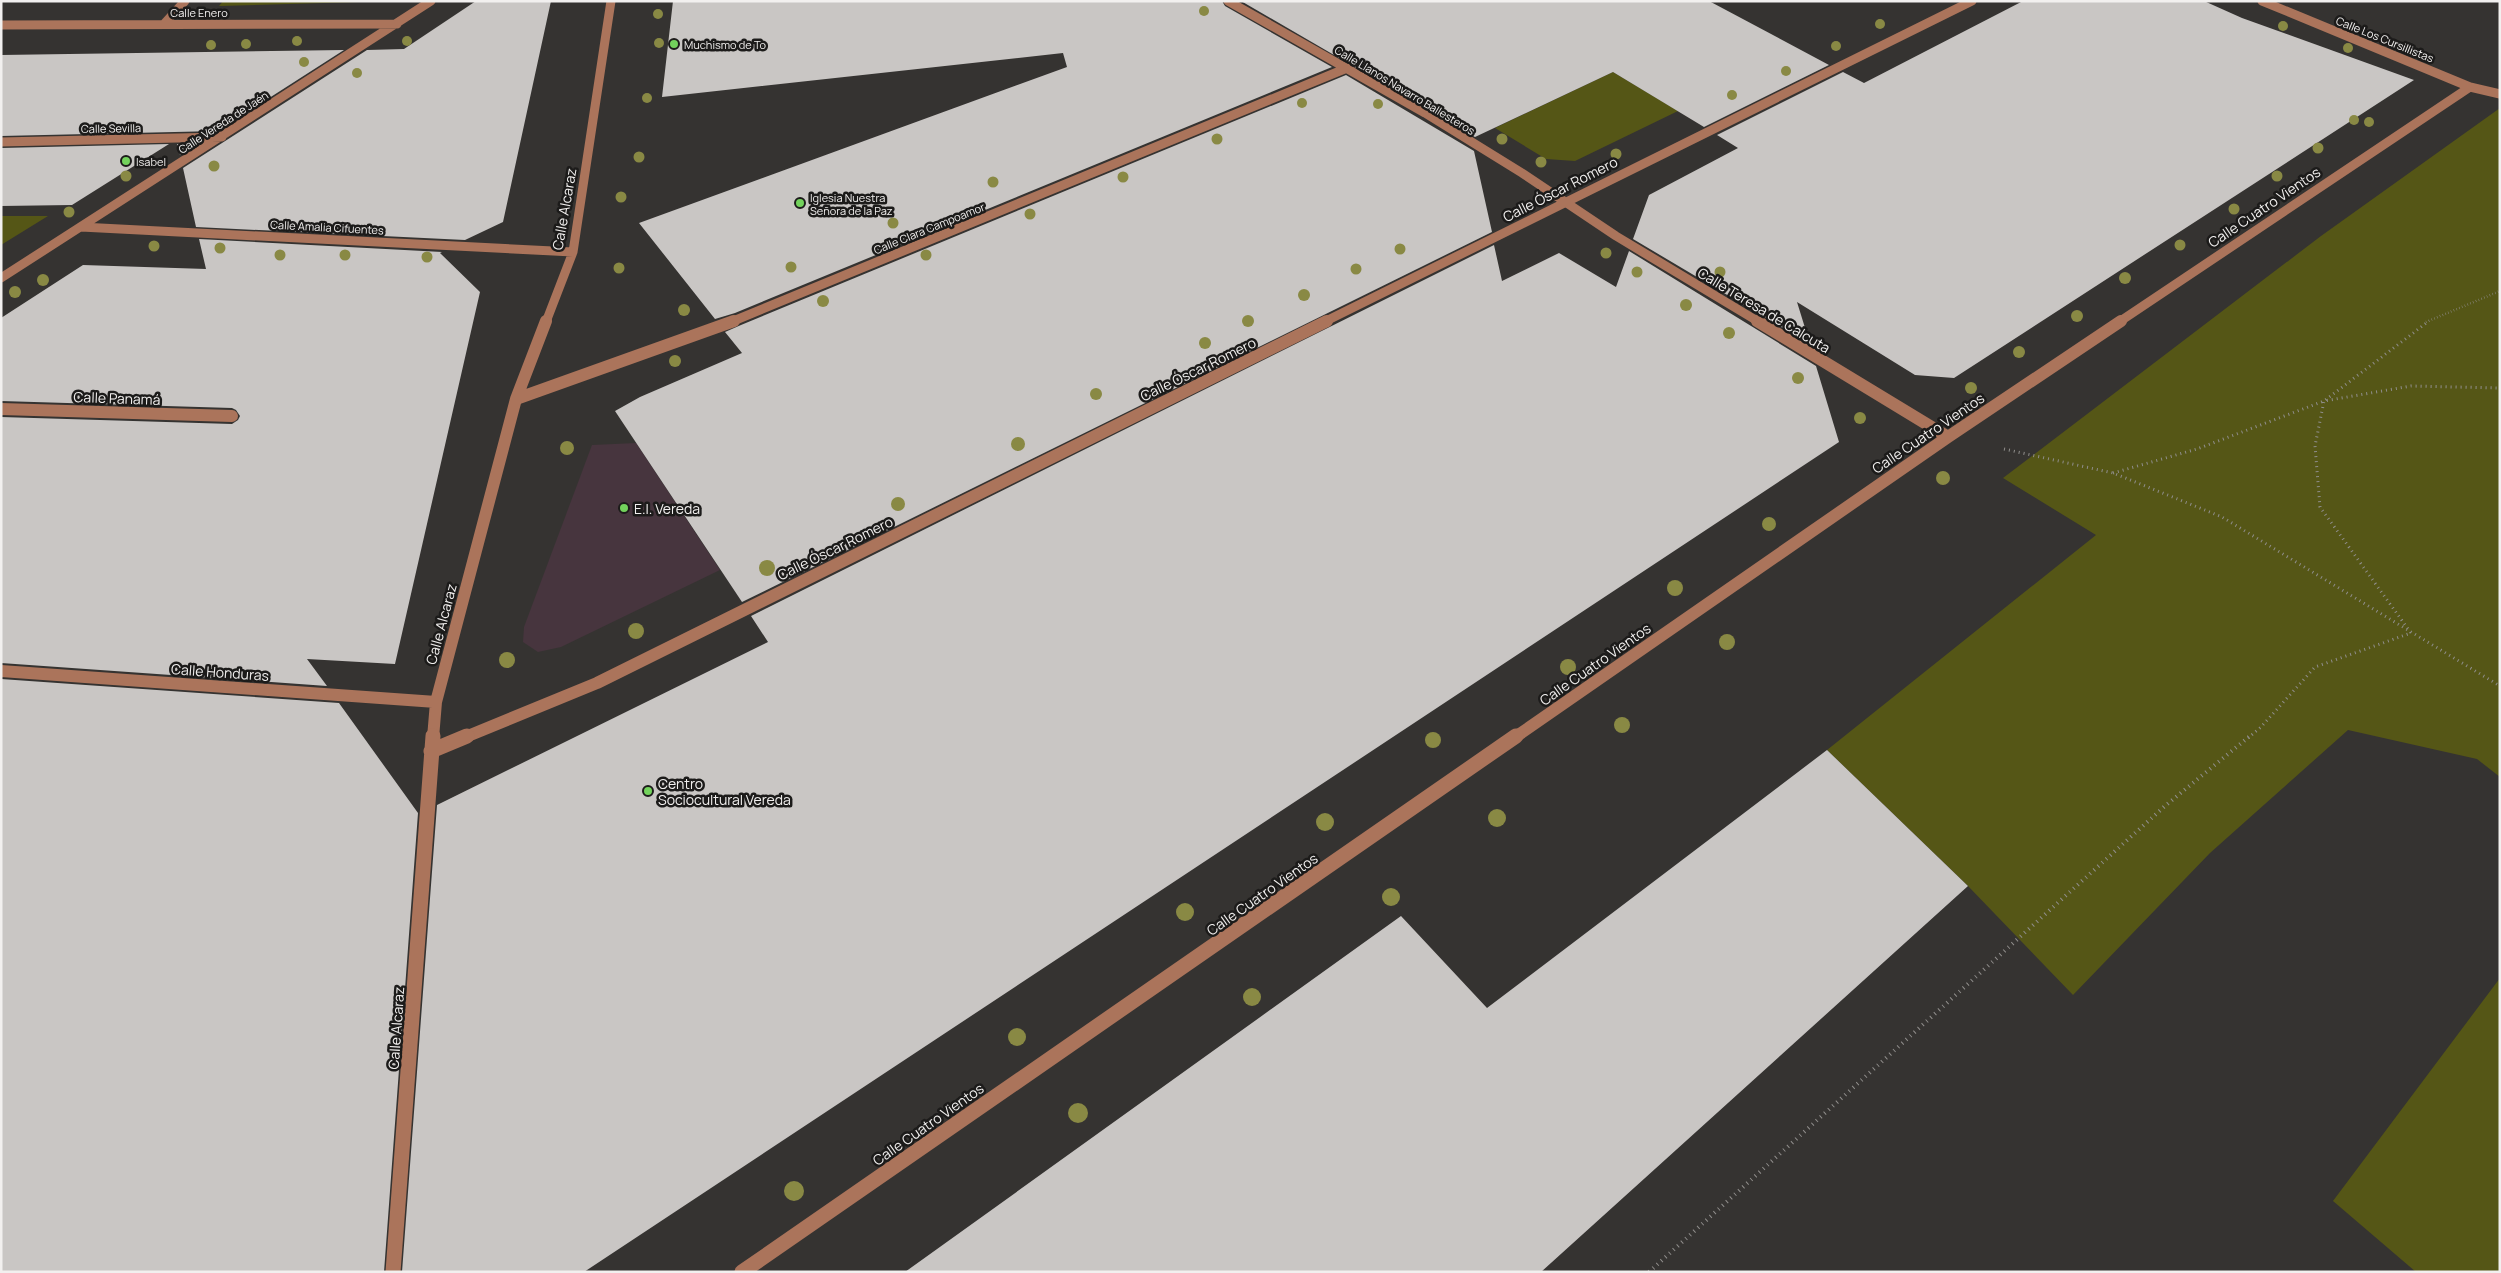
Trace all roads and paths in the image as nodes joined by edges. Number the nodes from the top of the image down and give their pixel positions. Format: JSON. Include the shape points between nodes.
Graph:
{"nodes":[{"id":1,"x":185,"y":1,"type":"edge"},
{"id":2,"x":431,"y":1,"type":"edge"},
{"id":3,"x":611,"y":1,"type":"edge"},
{"id":4,"x":1228,"y":1,"type":"edge"},
{"id":5,"x":1972,"y":1,"type":"edge"},
{"id":6,"x":2262,"y":1,"type":"edge"},
{"id":7,"x":164,"y":24,"type":"junction"},
{"id":8,"x":397,"y":24,"type":"junction"},
{"id":9,"x":1,"y":25,"type":"edge"},
{"id":10,"x":1346,"y":68,"type":"junction"},
{"id":11,"x":2470,"y":87,"type":"junction"},
{"id":12,"x":2500,"y":94,"type":"edge"},
{"id":13,"x":222,"y":136,"type":"junction"},
{"id":14,"x":1,"y":142,"type":"edge"},
{"id":15,"x":1567,"y":202,"type":"junction"},
{"id":16,"x":81,"y":227,"type":"junction"},
{"id":17,"x":573,"y":252,"type":"junction"},
{"id":18,"x":1,"y":278,"type":"edge"},
{"id":19,"x":2500,"y":291,"type":"edge"},
{"id":20,"x":2500,"y":388,"type":"edge"},
{"id":21,"x":516,"y":399,"type":"junction"},
{"id":22,"x":2324,"y":401,"type":"junction"},
{"id":23,"x":1,"y":409,"type":"edge"},
{"id":24,"x":232,"y":416,"type":"dead end"},
{"id":25,"x":1948,"y":437,"type":"junction"},
{"id":26,"x":2113,"y":473,"type":"junction"},
{"id":27,"x":2411,"y":633,"type":"junction"},
{"id":28,"x":1,"y":671,"type":"edge"},
{"id":29,"x":2500,"y":686,"type":"edge"},
{"id":30,"x":436,"y":702,"type":"junction"},
{"id":31,"x":431,"y":751,"type":"junction"},
{"id":32,"x":393,"y":1272,"type":"edge"},
{"id":33,"x":742,"y":1272,"type":"edge"},
{"id":34,"x":1649,"y":1272,"type":"edge"}],
"edges":[{"from":1,"to":7,"type":"street"},
{"from":2,"to":8,"type":"street","name":"Calle Vereda de Jaén"},
{"from":3,"to":17,"type":"street","name":"Calle Alcaraz"},
{"from":4,"to":10,"type":"street","name":"Calle Llanos Navarro Ballesteros"},
{"from":5,"to":15,"type":"street","name":"Calle Óscar Romero"},
{"from":6,"to":11,"type":"street","name":"Calle Los Cursillistas"},
{"from":7,"to":8,"type":"street","name":"Calle Enero"},
{"from":7,"to":9,"type":"street","name":"Calle Enero"},
{"from":8,"to":13,"type":"street","name":"Calle Vereda de Jaén"},
{"from":10,"to":15,"type":"street","name":"Calle Llanos Navarro Ballesteros"},
{"from":10,"to":21,"type":"street","name":"Calle Clara Campoamor","via":[[703,334]]},
{"from":11,"to":12,"type":"street","name":"Calle Los Cursillistas"},
{"from":11,"to":25,"type":"street","name":"Calle Cuatro Vientos"},
{"from":13,"to":14,"type":"street","name":"Calle Sevilla"},
{"from":13,"to":16,"type":"street","name":"Calle Vereda de Jaén"},
{"from":15,"to":25,"type":"street","name":"Calle Teresa de Calcuta","via":[[1624,241]]},
{"from":15,"to":31,"type":"street","name":"Calle Óscar Romero","via":[[597,683]]},
{"from":16,"to":17,"type":"street","name":"Calle Amalia Cifuentes"},
{"from":16,"to":18,"type":"street","name":"Calle Vereda de Jaén"},
{"from":17,"to":21,"type":"street","name":"Calle Alcaraz"},
{"from":19,"to":22,"type":"path","via":[[2425,323]]},
{"from":20,"to":22,"type":"path","via":[[2410,386]]},
{"from":21,"to":30,"type":"street","name":"Calle Alcaraz"},
{"from":22,"to":26,"type":"path","via":[[2197,450]]},
{"from":22,"to":27,"type":"path","via":[[2315,446],[2320,507]]},
{"from":23,"to":24,"type":"street","name":"Calle Panamá"},
{"from":25,"to":26,"type":"path"},
{"from":25,"to":33,"type":"street","name":"Calle Cuatro Vientos"},
{"from":26,"to":27,"type":"path","via":[[2222,517]]},
{"from":27,"to":29,"type":"path"},
{"from":27,"to":34,"type":"path","via":[[2315,667],[2262,727],[2165,806]]},
{"from":28,"to":30,"type":"street","name":"Calle Honduras"},
{"from":30,"to":31,"type":"street","name":"Calle Alcaraz"},
{"from":31,"to":32,"type":"street","name":"Calle Alcaraz"}]}
